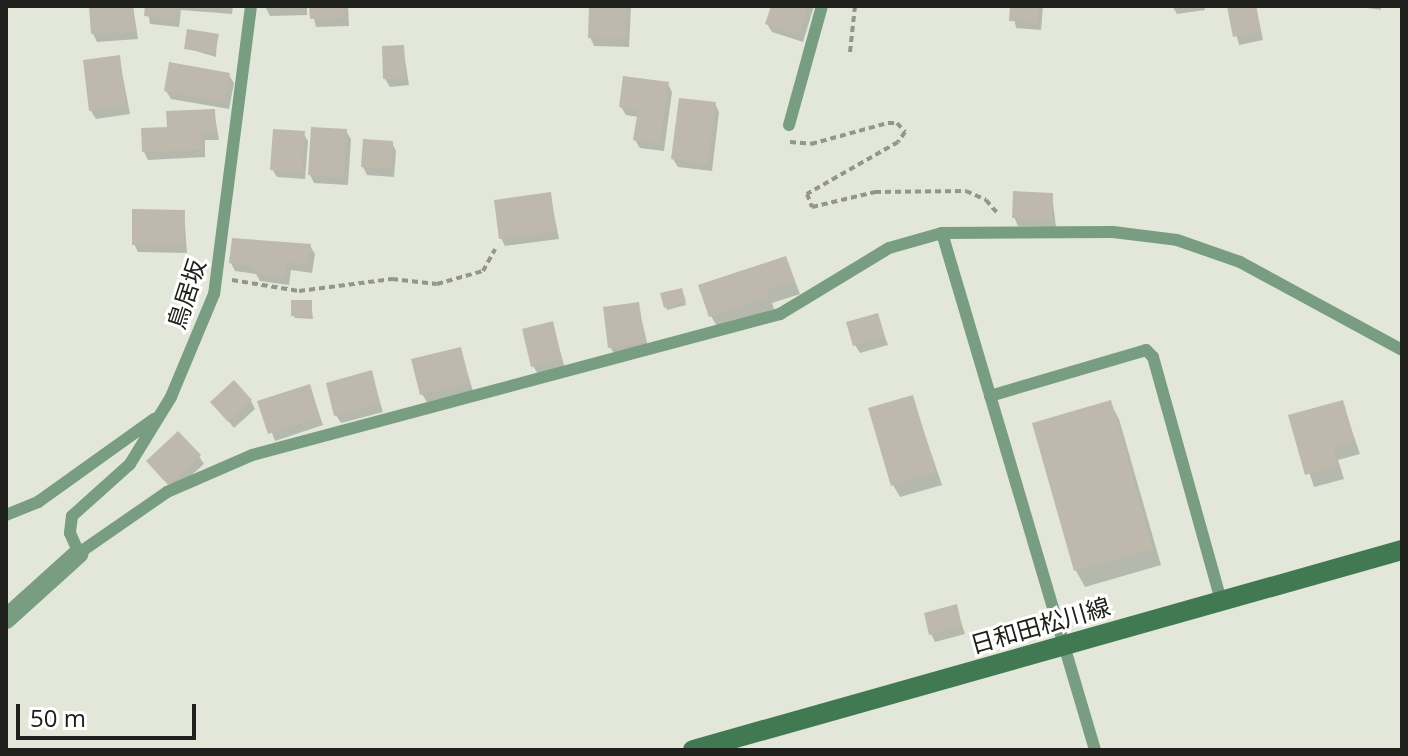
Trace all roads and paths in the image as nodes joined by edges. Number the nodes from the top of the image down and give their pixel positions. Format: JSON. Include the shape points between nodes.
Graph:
{"nodes":[{"id":1,"x":251,"y":6,"type":"edge"},
{"id":2,"x":822,"y":6,"type":"edge"},
{"id":3,"x":855,"y":6,"type":"edge"},
{"id":4,"x":850,"y":52,"type":"dead end"},
{"id":5,"x":789,"y":125,"type":"joint"},
{"id":6,"x":942,"y":233,"type":"junction"},
{"id":7,"x":1012,"y":233,"type":"junction"},
{"id":8,"x":495,"y":249,"type":"dead end"},
{"id":9,"x":217,"y":278,"type":"junction"},
{"id":10,"x":1402,"y":350,"type":"edge"},
{"id":11,"x":990,"y":396,"type":"junction"},
{"id":12,"x":160,"y":414,"type":"junction"},
{"id":13,"x":6,"y":515,"type":"edge"},
{"id":14,"x":1402,"y":550,"type":"edge"},
{"id":15,"x":79,"y":553,"type":"junction"},
{"id":16,"x":1221,"y":600,"type":"junction"},
{"id":17,"x":6,"y":619,"type":"edge"},
{"id":18,"x":1065,"y":645,"type":"junction"},
{"id":19,"x":693,"y":750,"type":"edge"},
{"id":20,"x":1095,"y":750,"type":"edge"}],
"edges":[{"from":1,"to":9,"type":"lane","name":"鳥居坂"},
{"from":2,"to":5,"type":"lane"},
{"from":3,"to":4,"type":"path"},
{"from":5,"to":7,"type":"path","via":[[789,142],[797,145],[888,123],[897,123],[905,132],[898,142],[807,194],[812,207],[875,192],[966,191],[986,200]]},
{"from":6,"to":7,"type":"lane"},
{"from":6,"to":11,"type":"lane"},
{"from":6,"to":15,"type":"lane","via":[[889,248],[780,314],[252,455],[167,492]]},
{"from":7,"to":10,"type":"lane","via":[[1113,232],[1177,240],[1240,262]]},
{"from":8,"to":9,"type":"path","via":[[483,271],[437,284],[392,279],[299,291]]},
{"from":9,"to":12,"type":"lane","name":"鳥居坂"},
{"from":11,"to":16,"type":"lane","via":[[1146,350],[1153,357]]},
{"from":11,"to":18,"type":"lane"},
{"from":12,"to":13,"type":"lane","via":[[38,502]]},
{"from":12,"to":15,"type":"lane","name":"鳥居坂","via":[[130,464],[72,516],[70,533]]},
{"from":14,"to":16,"type":"main road","name":"日和田松川線"},
{"from":15,"to":17,"type":"street"},
{"from":16,"to":18,"type":"main road","name":"日和田松川線"},
{"from":18,"to":19,"type":"main road","name":"日和田松川線"},
{"from":18,"to":20,"type":"lane"}]}
